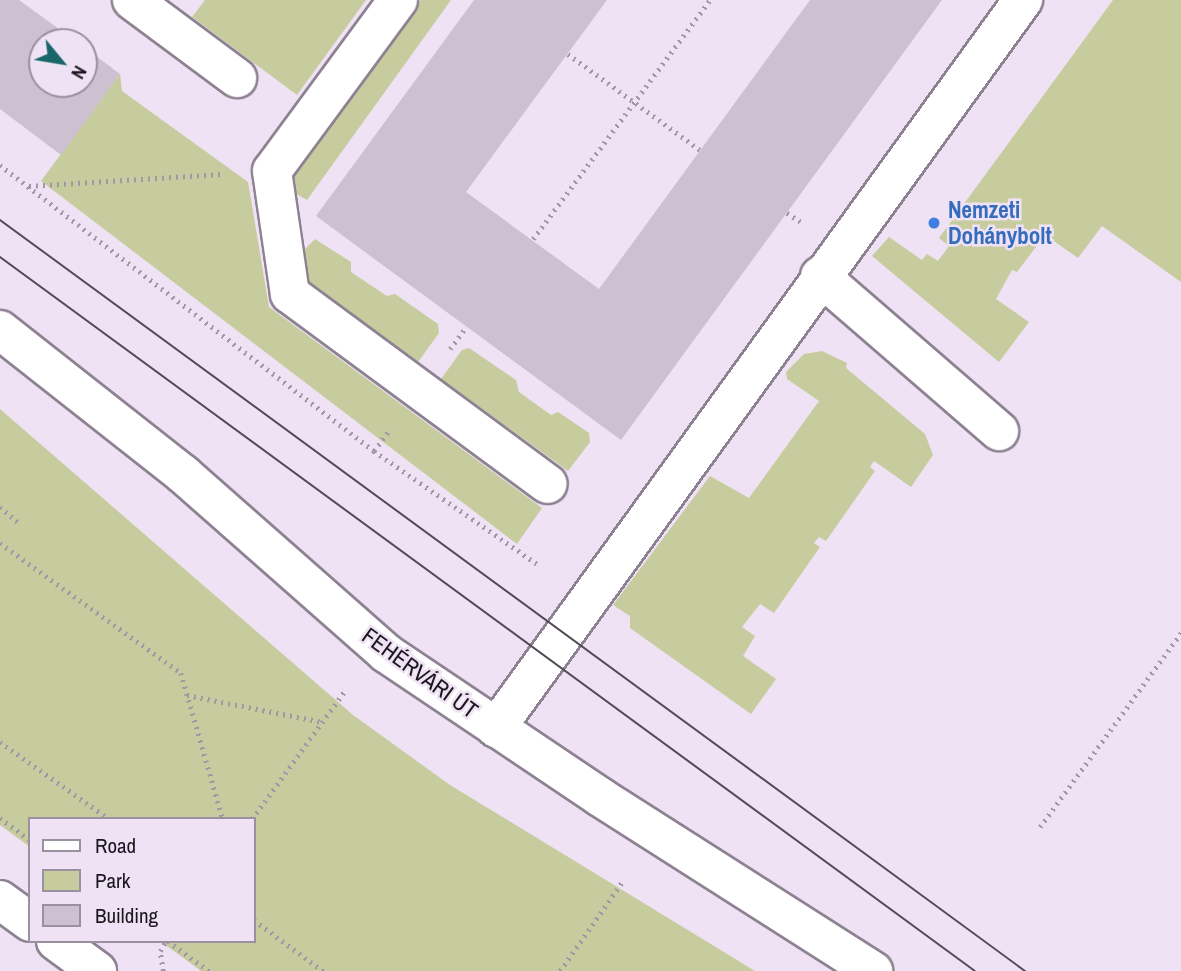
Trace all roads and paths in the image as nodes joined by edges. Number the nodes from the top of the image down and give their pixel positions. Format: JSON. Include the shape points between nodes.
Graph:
{"nodes":[{"id":1,"x":132,"y":0,"type":"edge"},
{"id":2,"x":398,"y":0,"type":"edge"},
{"id":3,"x":710,"y":0,"type":"edge"},
{"id":4,"x":1023,"y":0,"type":"edge"},
{"id":5,"x":568,"y":54,"type":"dead end"},
{"id":6,"x":237,"y":78,"type":"dead end"},
{"id":7,"x":634,"y":102,"type":"junction"},
{"id":8,"x":700,"y":150,"type":"dead end"},
{"id":9,"x":0,"y":165,"type":"edge"},
{"id":10,"x":272,"y":171,"type":"junction"},
{"id":11,"x":29,"y":187,"type":"junction"},
{"id":12,"x":533,"y":239,"type":"dead end"},
{"id":13,"x":820,"y":276,"type":"junction"},
{"id":14,"x":0,"y":330,"type":"edge"},
{"id":15,"x":999,"y":431,"type":"dead end"},
{"id":16,"x":548,"y":484,"type":"dead end"},
{"id":17,"x":0,"y":507,"type":"edge"},
{"id":18,"x":18,"y":522,"type":"dead end"},
{"id":19,"x":0,"y":542,"type":"edge"},
{"id":20,"x":537,"y":565,"type":"dead end"},
{"id":21,"x":1181,"y":633,"type":"edge"},
{"id":22,"x":344,"y":692,"type":"dead end"},
{"id":23,"x":187,"y":695,"type":"junction"},
{"id":24,"x":322,"y":722,"type":"junction"},
{"id":25,"x":496,"y":728,"type":"junction"},
{"id":26,"x":0,"y":742,"type":"edge"},
{"id":27,"x":106,"y":817,"type":"edge"},
{"id":28,"x":222,"y":817,"type":"edge"},
{"id":29,"x":253,"y":817,"type":"edge"},
{"id":30,"x":0,"y":818,"type":"edge"},
{"id":31,"x":1040,"y":827,"type":"dead end"},
{"id":32,"x":28,"y":839,"type":"edge"},
{"id":33,"x":622,"y":882,"type":"dead end"},
{"id":34,"x":0,"y":900,"type":"edge"},
{"id":35,"x":28,"y":921,"type":"edge"},
{"id":36,"x":256,"y":921,"type":"edge"},
{"id":37,"x":59,"y":943,"type":"edge"},
{"id":38,"x":166,"y":943,"type":"edge"},
{"id":39,"x":170,"y":943,"type":"edge"},
{"id":40,"x":97,"y":971,"type":"edge"},
{"id":41,"x":163,"y":971,"type":"edge"},
{"id":42,"x":209,"y":971,"type":"edge"},
{"id":43,"x":323,"y":971,"type":"edge"},
{"id":44,"x":560,"y":971,"type":"edge"},
{"id":45,"x":873,"y":971,"type":"edge"}],
"edges":[{"from":1,"to":6,"type":"street"},
{"from":2,"to":10,"type":"street"},
{"from":3,"to":7,"type":"path"},
{"from":4,"to":13,"type":"street"},
{"from":5,"to":7,"type":"path"},
{"from":7,"to":8,"type":"path"},
{"from":7,"to":12,"type":"path"},
{"from":9,"to":11,"type":"path"},
{"from":10,"to":11,"type":"path"},
{"from":10,"to":16,"type":"street","via":[[290,294]]},
{"from":11,"to":20,"type":"path","via":[[374,451]]},
{"from":13,"to":15,"type":"street"},
{"from":13,"to":25,"type":"street"},
{"from":14,"to":25,"type":"street","name":"FEHÉRVÁRI ÚT","via":[[183,474],[386,653]]},
{"from":17,"to":18,"type":"path"},
{"from":19,"to":23,"type":"path","via":[[181,673]]},
{"from":21,"to":31,"type":"path"},
{"from":22,"to":24,"type":"path"},
{"from":23,"to":24,"type":"path"},
{"from":23,"to":28,"type":"path"},
{"from":24,"to":29,"type":"path"},
{"from":25,"to":45,"type":"street","name":"FEHÉRVÁRI ÚT"},
{"from":26,"to":27,"type":"path"},
{"from":30,"to":32,"type":"path"},
{"from":33,"to":44,"type":"path"},
{"from":34,"to":35,"type":"street"},
{"from":36,"to":43,"type":"path"},
{"from":37,"to":40,"type":"street"},
{"from":38,"to":41,"type":"path","via":[[160,951]]},
{"from":39,"to":42,"type":"path"}]}
